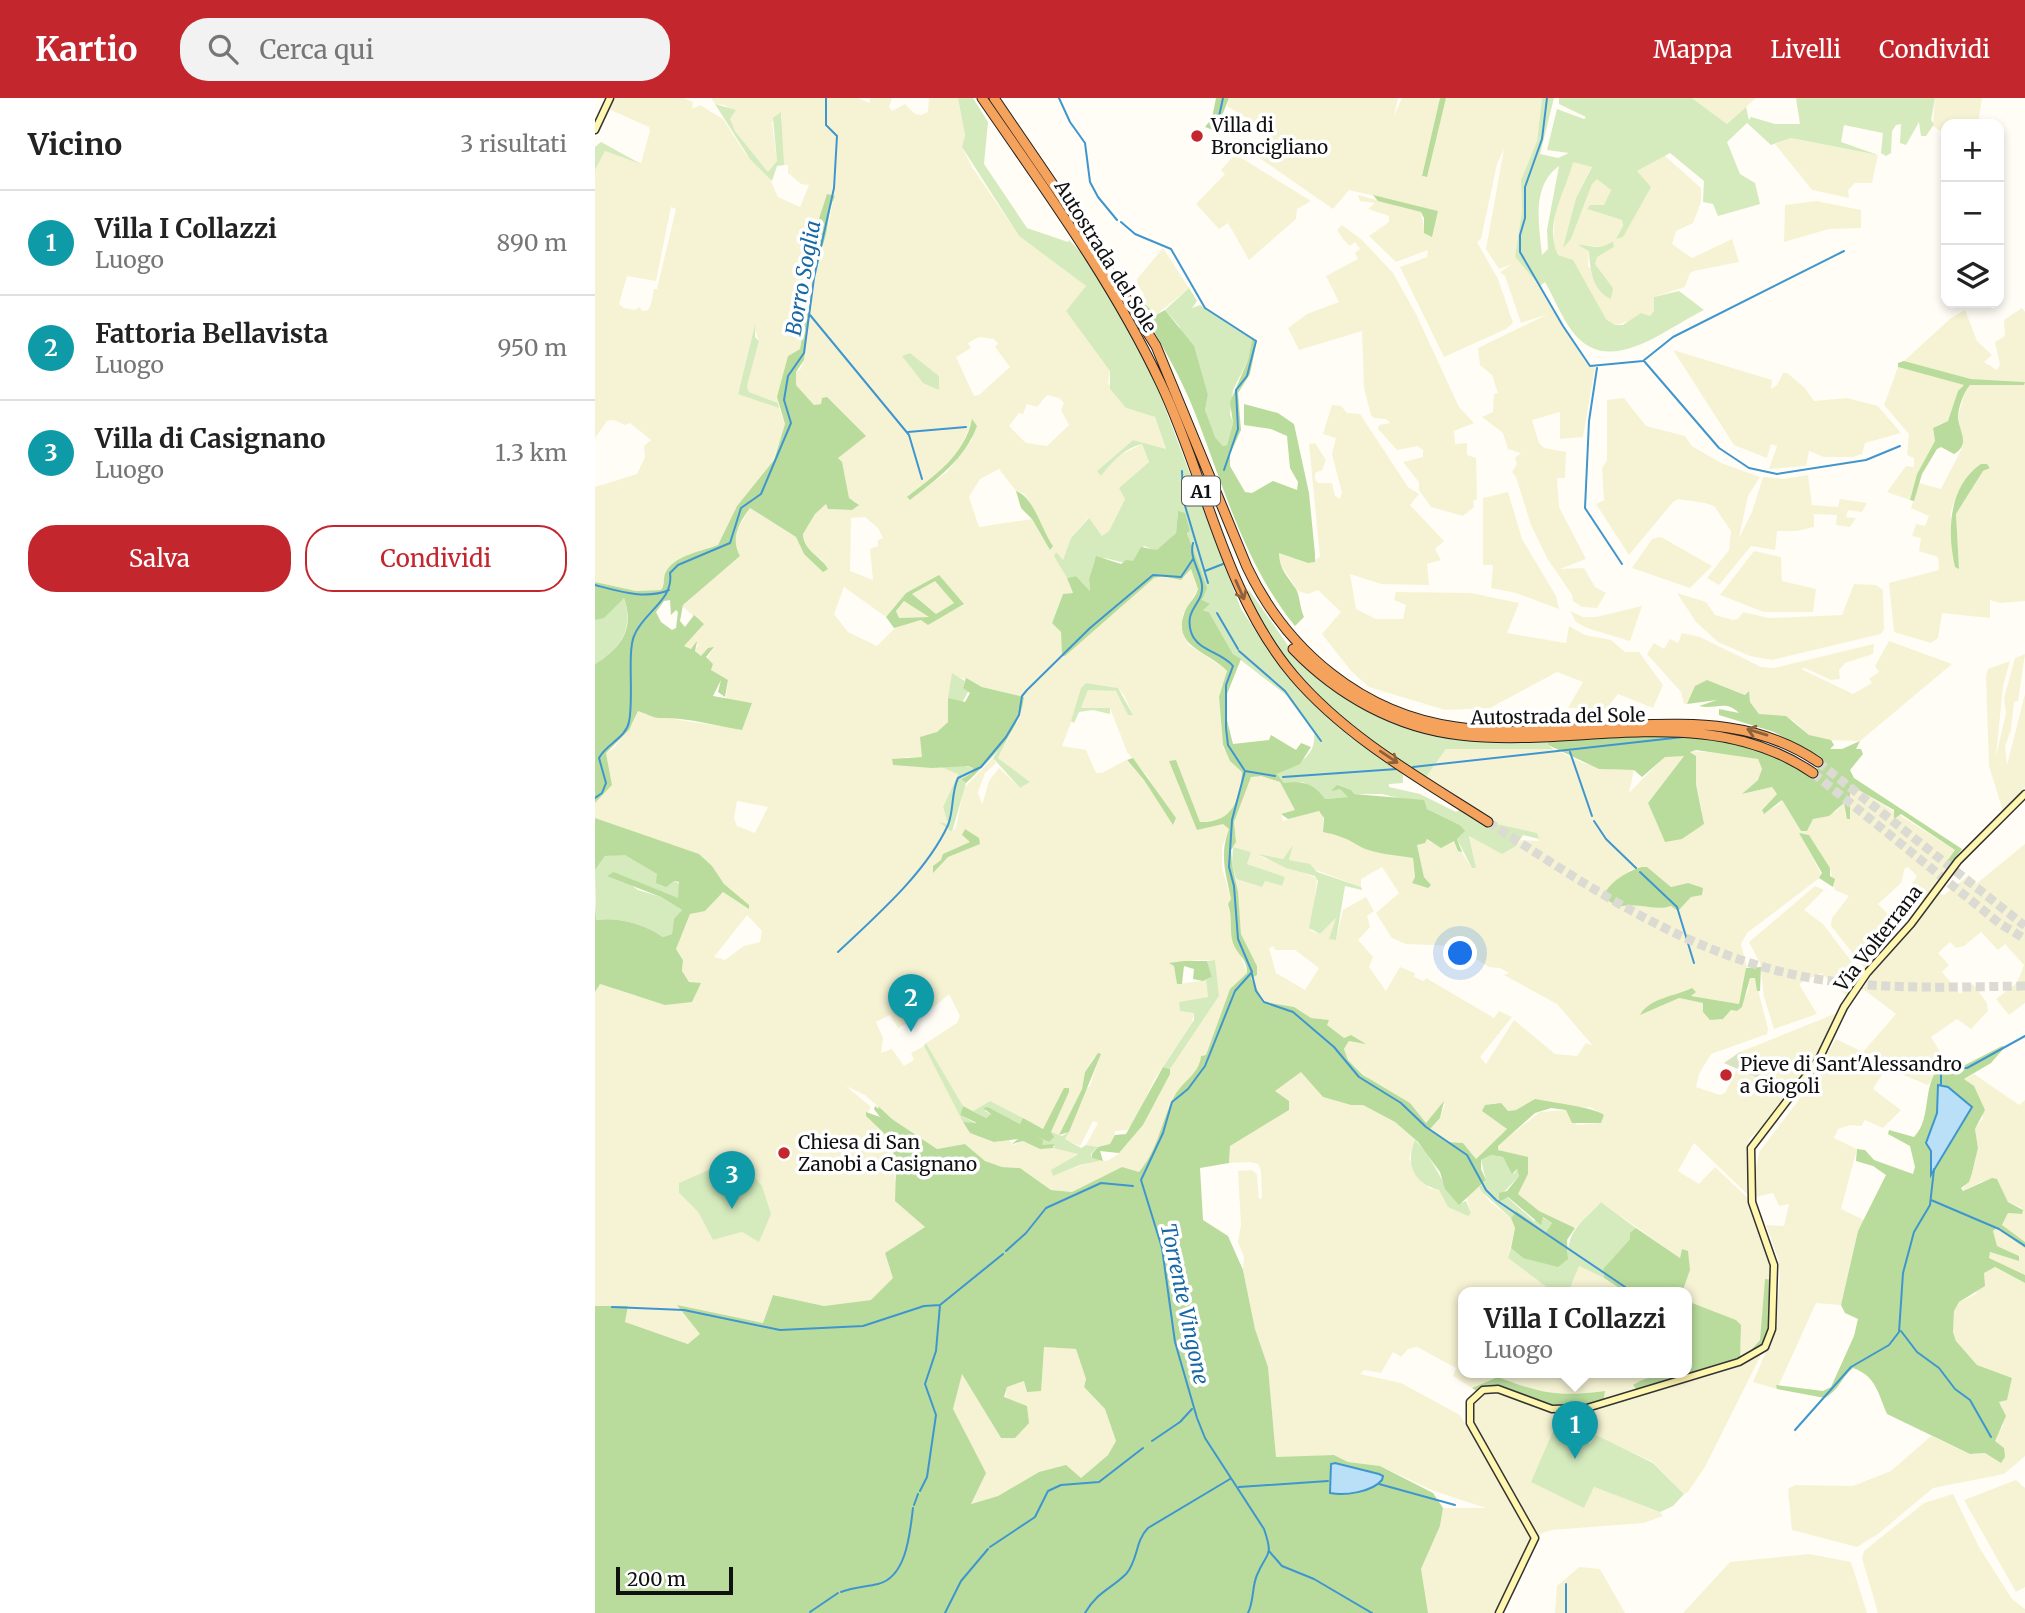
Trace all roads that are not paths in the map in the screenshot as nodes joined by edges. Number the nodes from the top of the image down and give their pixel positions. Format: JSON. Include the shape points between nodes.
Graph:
{"nodes":[{"id":1,"x":610,"y":98,"type":"edge"},
{"id":2,"x":982,"y":98,"type":"edge"},
{"id":3,"x":994,"y":98,"type":"edge"},
{"id":4,"x":595,"y":130,"type":"edge"},
{"id":5,"x":1125,"y":295,"type":"junction"},
{"id":6,"x":1818,"y":762,"type":"tunnel mouth"},
{"id":7,"x":1813,"y":773,"type":"tunnel mouth"},
{"id":8,"x":2025,"y":793,"type":"edge"},
{"id":9,"x":1488,"y":822,"type":"tunnel mouth"},
{"id":10,"x":1692,"y":1376,"type":"edge"},
{"id":11,"x":1686,"y":1378,"type":"edge"},
{"id":12,"x":1499,"y":1613,"type":"edge"}],
"edges":[{"from":1,"to":4,"type":"main road"},
{"from":2,"to":9,"type":"highway","name":"Autostrada del Sole","number":"A1","one_way":true,"via":[[1070,226],[1137,335],[1163,387],[1243,596],[1276,653],[1341,722]]},
{"from":3,"to":5,"type":"highway","name":"Autostrada del Sole","number":"A1"},
{"from":6,"to":5,"type":"highway","name":"Autostrada del Sole","number":"A1","one_way":true,"via":[[1772,737],[1717,724],[1456,727],[1397,711],[1348,686],[1304,652],[1265,602],[1167,367]]},
{"from":5,"to":7,"type":"highway","name":"Autostrada del Sole","number":"A1","via":[[1181,413],[1259,605],[1300,657],[1345,693],[1394,718],[1458,735],[1694,732],[1761,745]]},
{"from":8,"to":10,"type":"main road","name":"Via Volterrana","via":[[1958,862],[1867,973],[1844,1007],[1819,1059],[1751,1148],[1752,1202],[1774,1265],[1772,1329],[1765,1347],[1739,1362]]},
{"from":11,"to":12,"type":"main road","name":"Via Volterrana","via":[[1587,1408],[1542,1407],[1498,1389],[1473,1396],[1468,1409],[1470,1423],[1535,1538]]}]}
